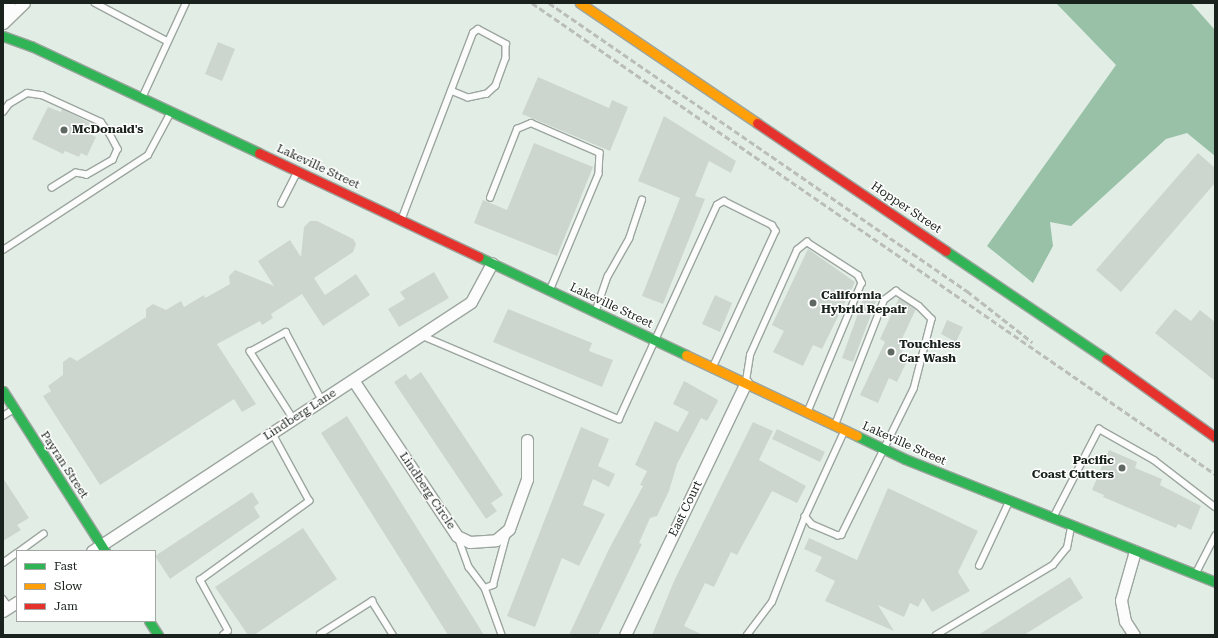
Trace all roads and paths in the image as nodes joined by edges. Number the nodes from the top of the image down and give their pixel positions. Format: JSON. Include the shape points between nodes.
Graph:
{"nodes":[{"id":1,"x":9,"y":3,"type":"edge"},
{"id":2,"x":24,"y":3,"type":"edge"},
{"id":3,"x":95,"y":3,"type":"edge"},
{"id":4,"x":186,"y":3,"type":"edge"},
{"id":5,"x":580,"y":3,"type":"edge"},
{"id":6,"x":3,"y":12,"type":"edge"},
{"id":7,"x":3,"y":23,"type":"edge"},
{"id":8,"x":3,"y":36,"type":"edge"},
{"id":9,"x":167,"y":41,"type":"junction"},
{"id":10,"x":451,"y":91,"type":"junction"},
{"id":11,"x":142,"y":98,"type":"junction"},
{"id":12,"x":171,"y":111,"type":"junction"},
{"id":13,"x":3,"y":112,"type":"edge"},
{"id":14,"x":298,"y":171,"type":"junction"},
{"id":15,"x":52,"y":188,"type":"dead end"},
{"id":16,"x":490,"y":198,"type":"dead end"},
{"id":17,"x":642,"y":200,"type":"dead end"},
{"id":18,"x":281,"y":204,"type":"dead end"},
{"id":19,"x":401,"y":220,"type":"junction"},
{"id":20,"x":3,"y":250,"type":"edge"},
{"id":21,"x":492,"y":264,"type":"junction"},
{"id":22,"x":550,"y":291,"type":"junction"},
{"id":23,"x":595,"y":312,"type":"junction"},
{"id":24,"x":423,"y":336,"type":"junction"},
{"id":25,"x":654,"y":339,"type":"junction"},
{"id":26,"x":714,"y":367,"type":"junction"},
{"id":27,"x":353,"y":380,"type":"junction"},
{"id":28,"x":746,"y":382,"type":"junction"},
{"id":29,"x":3,"y":391,"type":"edge"},
{"id":30,"x":322,"y":400,"type":"junction"},
{"id":31,"x":14,"y":409,"type":"junction"},
{"id":32,"x":808,"y":412,"type":"junction"},
{"id":33,"x":3,"y":416,"type":"edge"},
{"id":34,"x":293,"y":419,"type":"junction"},
{"id":35,"x":835,"y":425,"type":"junction"},
{"id":36,"x":845,"y":430,"type":"junction"},
{"id":37,"x":272,"y":433,"type":"junction"},
{"id":38,"x":1215,"y":437,"type":"edge"},
{"id":39,"x":528,"y":440,"type":"dead end"},
{"id":40,"x":884,"y":448,"type":"junction"},
{"id":41,"x":1009,"y":502,"type":"junction"},
{"id":42,"x":1215,"y":507,"type":"edge"},
{"id":43,"x":805,"y":518,"type":"junction"},
{"id":44,"x":1052,"y":518,"type":"junction"},
{"id":45,"x":1071,"y":526,"type":"junction"},
{"id":46,"x":507,"y":532,"type":"junction"},
{"id":47,"x":43,"y":534,"type":"dead end"},
{"id":48,"x":458,"y":536,"type":"junction"},
{"id":49,"x":1215,"y":536,"type":"edge"},
{"id":50,"x":99,"y":549,"type":"edge"},
{"id":51,"x":21,"y":550,"type":"edge"},
{"id":52,"x":1135,"y":551,"type":"junction"},
{"id":53,"x":16,"y":554,"type":"edge"},
{"id":54,"x":3,"y":563,"type":"edge"},
{"id":55,"x":979,"y":566,"type":"dead end"},
{"id":56,"x":1195,"y":574,"type":"junction"},
{"id":57,"x":1215,"y":582,"type":"edge"},
{"id":58,"x":485,"y":588,"type":"junction"},
{"id":59,"x":150,"y":622,"type":"edge"},
{"id":60,"x":158,"y":635,"type":"edge"},
{"id":61,"x":223,"y":635,"type":"edge"},
{"id":62,"x":320,"y":635,"type":"edge"},
{"id":63,"x":393,"y":635,"type":"edge"},
{"id":64,"x":502,"y":635,"type":"edge"},
{"id":65,"x":625,"y":635,"type":"edge"},
{"id":66,"x":747,"y":635,"type":"edge"},
{"id":67,"x":936,"y":635,"type":"edge"},
{"id":68,"x":1134,"y":635,"type":"edge"}],
"edges":[{"from":1,"to":6,"type":"street"},
{"from":2,"to":7,"type":"street"},
{"from":3,"to":9,"type":"lane"},
{"from":4,"to":9,"type":"lane"},
{"from":5,"to":38,"type":"main road","name":"Hopper Street","via":[[1152,390]]},
{"from":8,"to":11,"type":"main road","name":"Lakeville Street","via":[[31,46]]},
{"from":9,"to":11,"type":"lane"},
{"from":10,"to":10,"type":"lane","via":[[473,33],[478,29],[506,44],[506,58],[496,86],[487,94],[468,98]]},
{"from":10,"to":19,"type":"lane"},
{"from":11,"to":12,"type":"main road","name":"Lakeville Street"},
{"from":12,"to":14,"type":"main road","name":"Lakeville Street"},
{"from":12,"to":20,"type":"lane","via":[[148,155]]},
{"from":13,"to":15,"type":"lane","via":[[9,104],[27,93],[42,95],[101,122],[110,134],[118,149],[113,160],[86,175],[76,173]]},
{"from":14,"to":18,"type":"lane"},
{"from":14,"to":19,"type":"main road","name":"Lakeville Street"},
{"from":16,"to":22,"type":"lane","via":[[517,129],[531,123],[600,153],[599,174]]},
{"from":17,"to":23,"type":"lane","via":[[629,239],[608,276]]},
{"from":19,"to":21,"type":"main road","name":"Lakeville Street"},
{"from":21,"to":22,"type":"main road","name":"Lakeville Street"},
{"from":21,"to":24,"type":"street","name":"Lindberg Lane","via":[[471,302]]},
{"from":22,"to":23,"type":"main road","name":"Lakeville Street"},
{"from":23,"to":25,"type":"main road","name":"Lakeville Street"},
{"from":24,"to":25,"type":"lane","via":[[619,419]]},
{"from":24,"to":27,"type":"street","name":"Lindberg Lane"},
{"from":25,"to":26,"type":"main road","name":"Lakeville Street"},
{"from":25,"to":26,"type":"lane","via":[[717,205],[724,202],[772,225],[776,231]]},
{"from":26,"to":28,"type":"main road","name":"Lakeville Street"},
{"from":27,"to":30,"type":"street","name":"Lindberg Lane"},
{"from":27,"to":48,"type":"street","name":"Lindberg Circle"},
{"from":28,"to":32,"type":"main road","name":"Lakeville Street"},
{"from":28,"to":32,"type":"lane","via":[[750,355],[797,250],[807,242],[858,276],[862,283]]},
{"from":28,"to":65,"type":"street","name":"East Court"},
{"from":29,"to":31,"type":"main road","name":"Payran Street"},
{"from":30,"to":34,"type":"street","name":"Lindberg Lane"},
{"from":30,"to":34,"type":"lane","via":[[286,332],[250,352]]},
{"from":31,"to":33,"type":"lane"},
{"from":31,"to":50,"type":"main road","name":"Payran Street"},
{"from":32,"to":35,"type":"main road","name":"Lakeville Street"},
{"from":34,"to":37,"type":"street","name":"Lindberg Lane"},
{"from":35,"to":36,"type":"main road","name":"Lakeville Street"},
{"from":35,"to":40,"type":"lane","via":[[884,300],[896,291],[920,306],[932,319],[914,388]]},
{"from":36,"to":40,"type":"main road","name":"Lakeville Street"},
{"from":36,"to":43,"type":"lane"},
{"from":37,"to":50,"type":"street","name":"Lindberg Lane"},
{"from":37,"to":61,"type":"lane","via":[[309,501],[200,580],[228,630]]},
{"from":39,"to":46,"type":"street","via":[[528,479]]},
{"from":40,"to":41,"type":"main road","name":"Lakeville Street"},
{"from":40,"to":43,"type":"lane","via":[[842,535],[838,536]]},
{"from":41,"to":44,"type":"main road","name":"Lakeville Street"},
{"from":41,"to":55,"type":"lane"},
{"from":42,"to":44,"type":"lane","via":[[1154,460],[1098,429]]},
{"from":43,"to":66,"type":"lane","via":[[772,602]]},
{"from":44,"to":45,"type":"main road","name":"Lakeville Street"},
{"from":45,"to":52,"type":"main road","name":"Lakeville Street"},
{"from":45,"to":67,"type":"lane","via":[[1067,548],[1053,565]]},
{"from":46,"to":48,"type":"street","name":"Lindberg Circle","via":[[484,543],[470,542]]},
{"from":46,"to":58,"type":"lane","via":[[493,585]]},
{"from":47,"to":51,"type":"lane"},
{"from":48,"to":58,"type":"lane","via":[[469,567]]},
{"from":49,"to":56,"type":"lane"},
{"from":52,"to":56,"type":"main road","name":"Lakeville Street"},
{"from":52,"to":68,"type":"street","via":[[1120,600],[1125,621]]},
{"from":53,"to":54,"type":"lane"},
{"from":56,"to":57,"type":"main road","name":"Lakeville Street"},
{"from":58,"to":64,"type":"lane"},
{"from":59,"to":60,"type":"main road"},
{"from":62,"to":63,"type":"lane","via":[[372,601]]}]}
